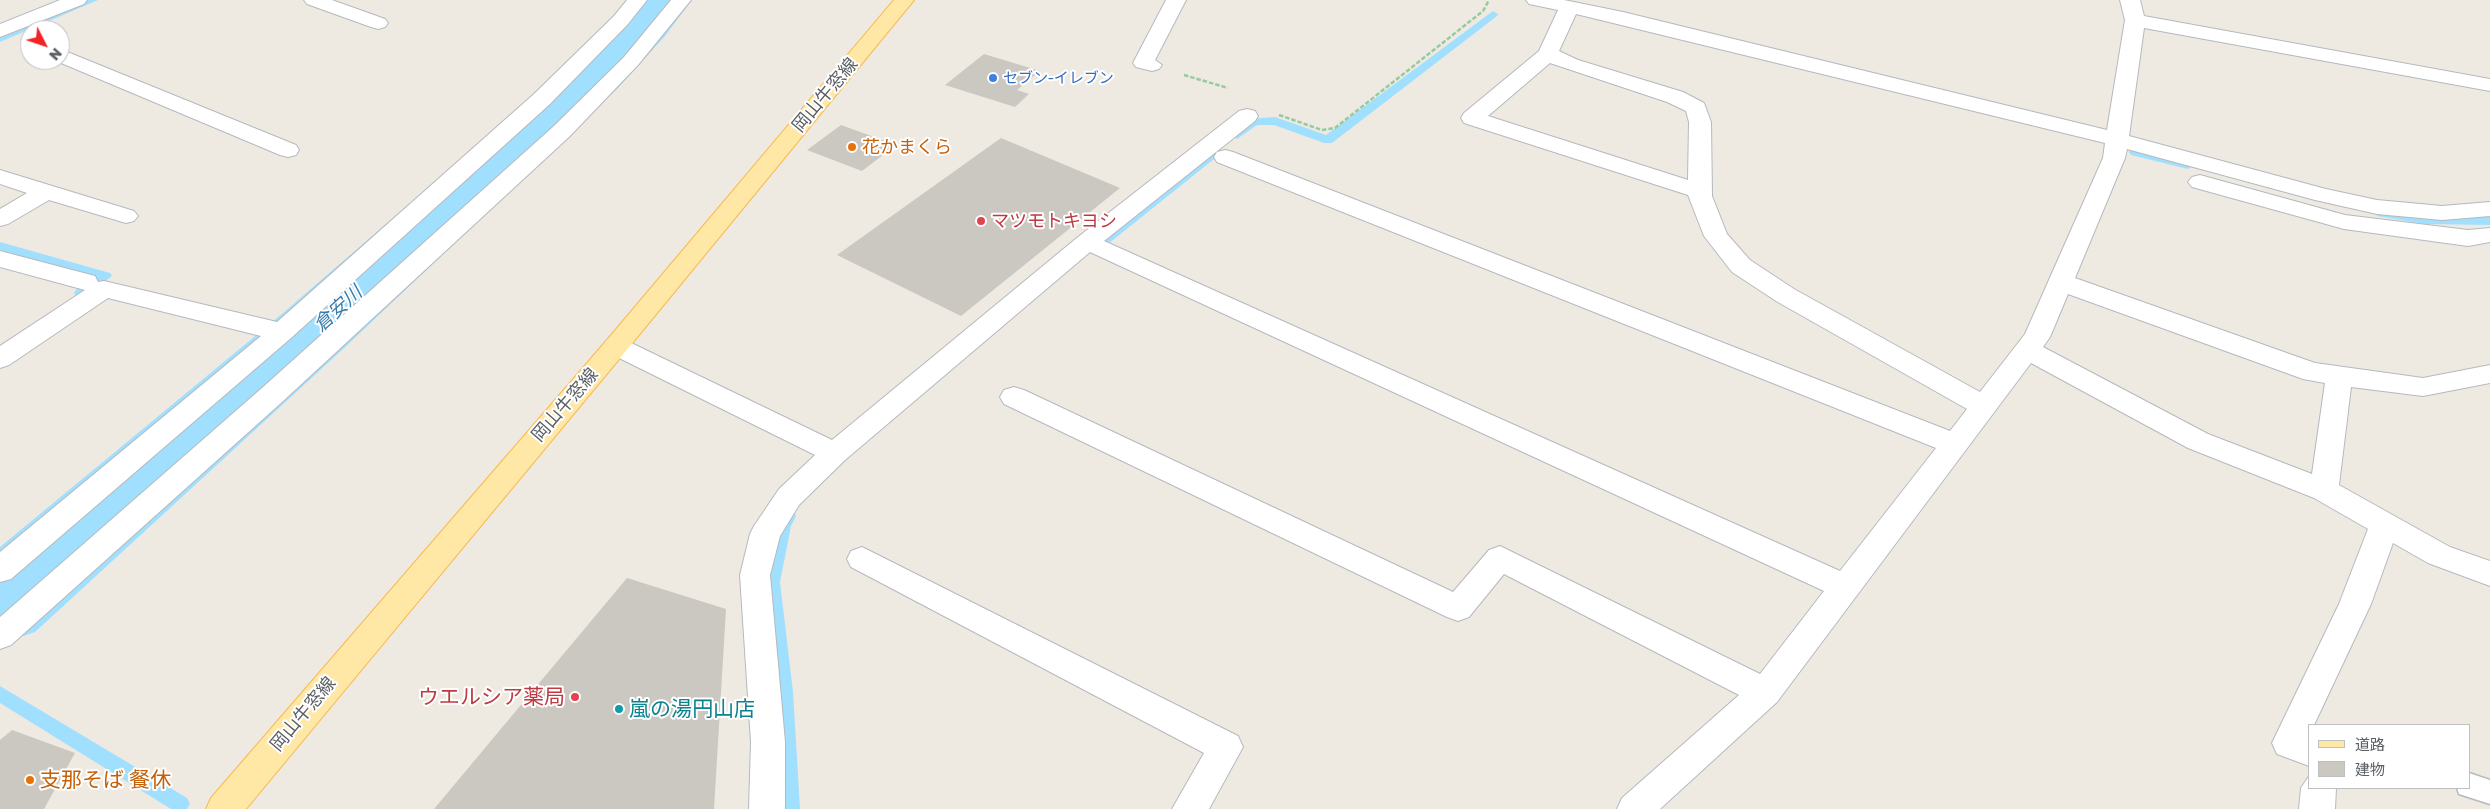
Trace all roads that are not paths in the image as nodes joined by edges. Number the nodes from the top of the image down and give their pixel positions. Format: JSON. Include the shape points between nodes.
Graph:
{"nodes":[{"id":1,"x":77,"y":0,"type":"edge"},
{"id":2,"x":314,"y":0,"type":"edge"},
{"id":3,"x":637,"y":0,"type":"edge"},
{"id":4,"x":681,"y":0,"type":"edge"},
{"id":5,"x":904,"y":0,"type":"edge"},
{"id":6,"x":1176,"y":0,"type":"edge"},
{"id":7,"x":1536,"y":0,"type":"edge"},
{"id":8,"x":1569,"y":7,"type":"junction"},
{"id":9,"x":2132,"y":10,"type":"edge"},
{"id":10,"x":378,"y":24,"type":"dead end"},
{"id":11,"x":11,"y":35,"type":"edge"},
{"id":12,"x":1548,"y":54,"type":"junction"},
{"id":13,"x":70,"y":59,"type":"edge"},
{"id":14,"x":1152,"y":65,"type":"road end"},
{"id":15,"x":2490,"y":85,"type":"edge"},
{"id":16,"x":1247,"y":116,"type":"road end"},
{"id":17,"x":2115,"y":148,"type":"junction"},
{"id":18,"x":288,"y":150,"type":"dead end"},
{"id":19,"x":1225,"y":157,"type":"dead end"},
{"id":20,"x":0,"y":178,"type":"edge"},
{"id":21,"x":1700,"y":191,"type":"junction"},
{"id":22,"x":45,"y":192,"type":"junction"},
{"id":23,"x":2490,"y":209,"type":"edge"},
{"id":24,"x":126,"y":216,"type":"dead end"},
{"id":25,"x":0,"y":219,"type":"edge"},
{"id":26,"x":2490,"y":235,"type":"edge"},
{"id":27,"x":1094,"y":245,"type":"junction"},
{"id":28,"x":0,"y":259,"type":"edge"},
{"id":29,"x":86,"y":282,"type":"dead end"},
{"id":30,"x":2061,"y":282,"type":"junction"},
{"id":31,"x":282,"y":332,"type":"junction"},
{"id":32,"x":616,"y":346,"type":"junction"},
{"id":33,"x":2028,"y":350,"type":"junction"},
{"id":34,"x":0,"y":359,"type":"edge"},
{"id":35,"x":2490,"y":374,"type":"edge"},
{"id":36,"x":2340,"y":376,"type":"junction"},
{"id":37,"x":1014,"y":397,"type":"dead end"},
{"id":38,"x":1984,"y":406,"type":"junction"},
{"id":39,"x":1955,"y":444,"type":"junction"},
{"id":40,"x":835,"y":453,"type":"junction"},
{"id":41,"x":2324,"y":490,"type":"junction"},
{"id":42,"x":2385,"y":523,"type":"junction"},
{"id":43,"x":862,"y":559,"type":"dead end"},
{"id":44,"x":0,"y":570,"type":"edge"},
{"id":45,"x":2490,"y":574,"type":"edge"},
{"id":46,"x":1846,"y":587,"type":"junction"},
{"id":47,"x":0,"y":636,"type":"edge"},
{"id":48,"x":1765,"y":692,"type":"junction"},
{"id":49,"x":2308,"y":751,"type":"edge"},
{"id":50,"x":2470,"y":786,"type":"edge"},
{"id":51,"x":2319,"y":789,"type":"edge"},
{"id":52,"x":2490,"y":792,"type":"edge"},
{"id":53,"x":224,"y":809,"type":"edge"},
{"id":54,"x":767,"y":809,"type":"edge"},
{"id":55,"x":1190,"y":809,"type":"edge"},
{"id":56,"x":1635,"y":809,"type":"edge"},
{"id":57,"x":2317,"y":809,"type":"edge"}],
"edges":[{"from":1,"to":11,"type":"street"},
{"from":2,"to":10,"type":"street"},
{"from":3,"to":31,"type":"street","via":[[542,99]]},
{"from":4,"to":47,"type":"street","via":[[631,61],[562,131],[272,395]]},
{"from":5,"to":32,"type":"main road","name":"岡山牛窓線"},
{"from":6,"to":14,"type":"street","via":[[1143,63]]},
{"from":7,"to":8,"type":"street"},
{"from":8,"to":12,"type":"street"},
{"from":8,"to":17,"type":"street","via":[[1622,18]]},
{"from":9,"to":15,"type":"street"},
{"from":9,"to":17,"type":"street"},
{"from":12,"to":21,"type":"street","via":[[1675,97],[1696,108],[1700,122]]},
{"from":12,"to":21,"type":"street","via":[[1472,118]]},
{"from":13,"to":18,"type":"street"},
{"from":16,"to":27,"type":"street"},
{"from":17,"to":23,"type":"street","via":[[2377,207],[2442,213]]},
{"from":17,"to":26,"type":"street","via":[[2344,222],[2468,238]]},
{"from":17,"to":30,"type":"street"},
{"from":19,"to":39,"type":"street"},
{"from":20,"to":22,"type":"street"},
{"from":21,"to":38,"type":"street","via":[[1716,236],[1741,266],[1785,295]]},
{"from":22,"to":24,"type":"street"},
{"from":22,"to":25,"type":"street"},
{"from":27,"to":40,"type":"street"},
{"from":27,"to":46,"type":"street"},
{"from":28,"to":29,"type":"street"},
{"from":30,"to":33,"type":"street"},
{"from":30,"to":36,"type":"street","via":[[2312,372]]},
{"from":31,"to":34,"type":"street","via":[[104,289]]},
{"from":31,"to":44,"type":"street"},
{"from":32,"to":40,"type":"street"},
{"from":32,"to":53,"type":"main road","name":"岡山牛窓線"},
{"from":33,"to":38,"type":"street"},
{"from":33,"to":41,"type":"street","via":[[2198,441]]},
{"from":35,"to":36,"type":"street","via":[[2423,387]]},
{"from":36,"to":41,"type":"street"},
{"from":37,"to":48,"type":"street","via":[[1458,608],[1500,558]]},
{"from":38,"to":39,"type":"street"},
{"from":39,"to":46,"type":"street"},
{"from":40,"to":54,"type":"street","via":[[784,505],[764,534],[755,575],[768,742]]},
{"from":41,"to":42,"type":"street"},
{"from":42,"to":45,"type":"street","via":[[2439,554]]},
{"from":42,"to":49,"type":"street","via":[[2355,604],[2289,743]]},
{"from":43,"to":55,"type":"street","via":[[1226,747]]},
{"from":46,"to":48,"type":"street"},
{"from":48,"to":56,"type":"street"},
{"from":50,"to":52,"type":"lane"},
{"from":51,"to":57,"type":"street"}]}
